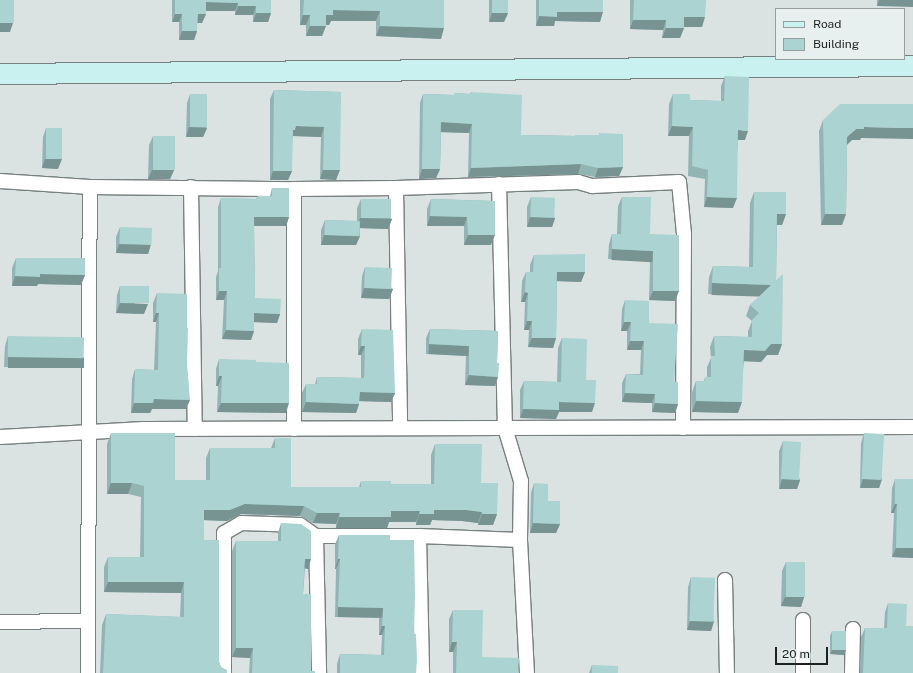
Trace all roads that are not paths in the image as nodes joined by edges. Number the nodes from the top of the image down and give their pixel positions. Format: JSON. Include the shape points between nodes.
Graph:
{"nodes":[{"id":1,"x":775,"y":56,"type":"edge"},
{"id":2,"x":0,"y":63,"type":"edge"},
{"id":3,"x":913,"y":66,"type":"edge"},
{"id":4,"x":0,"y":74,"type":"edge"},
{"id":5,"x":0,"y":181,"type":"edge"},
{"id":6,"x":499,"y":184,"type":"junction"},
{"id":7,"x":90,"y":187,"type":"junction"},
{"id":8,"x":191,"y":187,"type":"junction"},
{"id":9,"x":396,"y":188,"type":"junction"},
{"id":10,"x":294,"y":189,"type":"junction"},
{"id":11,"x":913,"y":427,"type":"edge"},
{"id":12,"x":400,"y":428,"type":"junction"},
{"id":13,"x":505,"y":428,"type":"junction"},
{"id":14,"x":684,"y":428,"type":"junction"},
{"id":15,"x":194,"y":429,"type":"junction"},
{"id":16,"x":294,"y":429,"type":"junction"},
{"id":17,"x":90,"y":432,"type":"junction"},
{"id":18,"x":0,"y":437,"type":"edge"},
{"id":19,"x":316,"y":536,"type":"junction"},
{"id":20,"x":419,"y":536,"type":"junction"},
{"id":21,"x":520,"y":540,"type":"junction"},
{"id":22,"x":725,"y":580,"type":"dead end"},
{"id":23,"x":803,"y":620,"type":"dead end"},
{"id":24,"x":88,"y":621,"type":"junction"},
{"id":25,"x":0,"y":622,"type":"edge"},
{"id":26,"x":853,"y":629,"type":"dead end"},
{"id":27,"x":88,"y":673,"type":"edge"},
{"id":28,"x":224,"y":673,"type":"edge"},
{"id":29,"x":319,"y":673,"type":"edge"},
{"id":30,"x":422,"y":673,"type":"edge"},
{"id":31,"x":527,"y":673,"type":"edge"},
{"id":32,"x":727,"y":673,"type":"edge"},
{"id":33,"x":804,"y":673,"type":"edge"},
{"id":34,"x":852,"y":673,"type":"edge"}],
"edges":[{"from":1,"to":2,"type":"street"},
{"from":3,"to":4,"type":"street"},
{"from":5,"to":7,"type":"street"},
{"from":6,"to":9,"type":"street"},
{"from":6,"to":13,"type":"street"},
{"from":6,"to":14,"type":"street","via":[[578,182],[592,186],[679,182],[684,234]]},
{"from":7,"to":8,"type":"street"},
{"from":7,"to":17,"type":"street"},
{"from":8,"to":10,"type":"street"},
{"from":8,"to":15,"type":"street"},
{"from":9,"to":10,"type":"street"},
{"from":9,"to":12,"type":"street"},
{"from":10,"to":16,"type":"street"},
{"from":11,"to":14,"type":"street"},
{"from":12,"to":13,"type":"street"},
{"from":12,"to":16,"type":"street"},
{"from":13,"to":14,"type":"street"},
{"from":13,"to":21,"type":"street","via":[[521,481]]},
{"from":15,"to":16,"type":"street"},
{"from":15,"to":17,"type":"street"},
{"from":17,"to":18,"type":"street"},
{"from":17,"to":24,"type":"street"},
{"from":19,"to":20,"type":"street"},
{"from":19,"to":28,"type":"street","via":[[300,525],[241,523],[224,533]]},
{"from":19,"to":29,"type":"street"},
{"from":20,"to":21,"type":"street"},
{"from":20,"to":30,"type":"street"},
{"from":21,"to":31,"type":"street"},
{"from":22,"to":32,"type":"street"},
{"from":23,"to":33,"type":"street"},
{"from":24,"to":25,"type":"street"},
{"from":24,"to":27,"type":"street"},
{"from":26,"to":34,"type":"street"}]}
